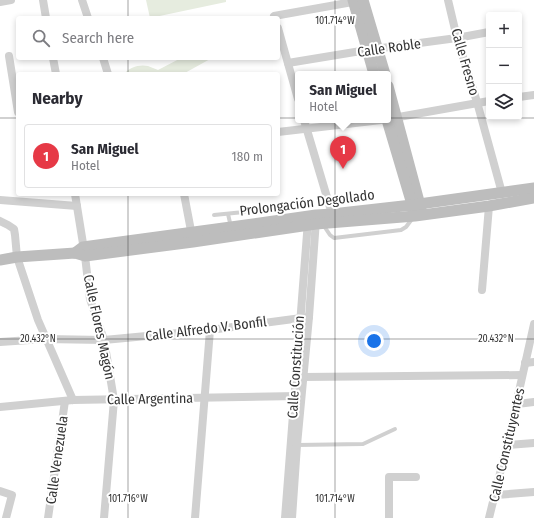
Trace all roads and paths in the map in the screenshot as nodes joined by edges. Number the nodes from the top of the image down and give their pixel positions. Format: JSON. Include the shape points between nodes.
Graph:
{"nodes":[{"id":1,"x":11,"y":0,"type":"edge"},
{"id":2,"x":42,"y":0,"type":"edge"},
{"id":3,"x":82,"y":0,"type":"edge"},
{"id":4,"x":448,"y":0,"type":"edge"},
{"id":5,"x":358,"y":1,"type":"edge"},
{"id":6,"x":0,"y":2,"type":"edge"},
{"id":7,"x":46,"y":16,"type":"edge"},
{"id":8,"x":87,"y":16,"type":"edge"},
{"id":9,"x":280,"y":16,"type":"edge"},
{"id":10,"x":486,"y":33,"type":"edge"},
{"id":11,"x":280,"y":35,"type":"edge"},
{"id":12,"x":457,"y":38,"type":"junction"},
{"id":13,"x":372,"y":50,"type":"junction"},
{"id":14,"x":9,"y":56,"type":"dead end"},
{"id":15,"x":53,"y":60,"type":"edge"},
{"id":16,"x":104,"y":60,"type":"edge"},
{"id":17,"x":288,"y":63,"type":"junction"},
{"id":18,"x":374,"y":71,"type":"edge"},
{"id":19,"x":383,"y":71,"type":"edge"},
{"id":20,"x":56,"y":72,"type":"edge"},
{"id":21,"x":107,"y":72,"type":"edge"},
{"id":22,"x":295,"y":88,"type":"edge"},
{"id":23,"x":534,"y":94,"type":"edge"},
{"id":24,"x":522,"y":96,"type":"edge"},
{"id":25,"x":16,"y":100,"type":"edge"},
{"id":26,"x":486,"y":101,"type":"edge"},
{"id":27,"x":477,"y":102,"type":"junction"},
{"id":28,"x":391,"y":119,"type":"edge"},
{"id":29,"x":391,"y":122,"type":"edge"},
{"id":30,"x":305,"y":123,"type":"edge"},
{"id":31,"x":356,"y":123,"type":"edge"},
{"id":32,"x":306,"y":129,"type":"junction"},
{"id":33,"x":280,"y":132,"type":"edge"},
{"id":34,"x":534,"y":188,"type":"edge"},
{"id":35,"x":502,"y":193,"type":"junction"},
{"id":36,"x":75,"y":196,"type":"edge"},
{"id":37,"x":184,"y":196,"type":"edge"},
{"id":38,"x":534,"y":198,"type":"edge"},
{"id":39,"x":0,"y":200,"type":"edge"},
{"id":40,"x":416,"y":204,"type":"junction"},
{"id":41,"x":77,"y":206,"type":"junction"},
{"id":42,"x":489,"y":206,"type":"junction"},
{"id":43,"x":244,"y":212,"type":"dead end"},
{"id":44,"x":228,"y":214,"type":"junction"},
{"id":45,"x":332,"y":214,"type":"junction"},
{"id":46,"x":214,"y":215,"type":"dead end"},
{"id":47,"x":419,"y":216,"type":"junction"},
{"id":48,"x":0,"y":221,"type":"edge"},
{"id":49,"x":314,"y":221,"type":"junction"},
{"id":50,"x":231,"y":228,"type":"junction"},
{"id":51,"x":192,"y":238,"type":"junction"},
{"id":52,"x":81,"y":252,"type":"junction"},
{"id":53,"x":17,"y":257,"type":"junction"},
{"id":54,"x":0,"y":260,"type":"edge"},
{"id":55,"x":482,"y":290,"type":"dead end"},
{"id":56,"x":309,"y":317,"type":"junction"},
{"id":57,"x":300,"y":318,"type":"junction"},
{"id":58,"x":534,"y":324,"type":"edge"},
{"id":59,"x":210,"y":330,"type":"junction"},
{"id":60,"x":45,"y":338,"type":"junction"},
{"id":61,"x":104,"y":340,"type":"junction"},
{"id":62,"x":0,"y":342,"type":"edge"},
{"id":63,"x":534,"y":362,"type":"edge"},
{"id":64,"x":525,"y":363,"type":"junction"},
{"id":65,"x":522,"y":375,"type":"junction"},
{"id":66,"x":304,"y":377,"type":"junction"},
{"id":67,"x":298,"y":396,"type":"junction"},
{"id":68,"x":204,"y":397,"type":"junction"},
{"id":69,"x":114,"y":400,"type":"junction"},
{"id":70,"x":69,"y":401,"type":"junction"},
{"id":71,"x":534,"y":402,"type":"edge"},
{"id":72,"x":517,"y":404,"type":"junction"},
{"id":73,"x":0,"y":407,"type":"edge"},
{"id":74,"x":395,"y":429,"type":"dead end"},
{"id":75,"x":534,"y":443,"type":"edge"},
{"id":76,"x":294,"y":444,"type":"junction"},
{"id":77,"x":507,"y":445,"type":"junction"},
{"id":78,"x":416,"y":477,"type":"dead end"},
{"id":79,"x":0,"y":491,"type":"edge"},
{"id":80,"x":534,"y":492,"type":"edge"},
{"id":81,"x":496,"y":495,"type":"junction"},
{"id":82,"x":6,"y":518,"type":"edge"},
{"id":83,"x":48,"y":518,"type":"edge"},
{"id":84,"x":104,"y":518,"type":"edge"},
{"id":85,"x":195,"y":518,"type":"edge"},
{"id":86,"x":284,"y":518,"type":"edge"},
{"id":87,"x":292,"y":518,"type":"edge"},
{"id":88,"x":389,"y":518,"type":"edge"},
{"id":89,"x":489,"y":518,"type":"edge"}],
"edges":[{"from":1,"to":6,"type":"street"},
{"from":2,"to":7,"type":"street"},
{"from":3,"to":8,"type":"street"},
{"from":4,"to":12,"type":"street","name":"Calle Fresno"},
{"from":5,"to":9,"type":"street"},
{"from":5,"to":13,"type":"street"},
{"from":10,"to":12,"type":"street","name":"Calle Roble"},
{"from":11,"to":17,"type":"street"},
{"from":12,"to":13,"type":"street","name":"Calle Roble"},
{"from":12,"to":27,"type":"street","name":"Calle Fresno"},
{"from":13,"to":17,"type":"street","name":"Calle Roble"},
{"from":13,"to":18,"type":"street"},
{"from":13,"to":19,"type":"street"},
{"from":14,"to":25,"type":"street"},
{"from":15,"to":20,"type":"street"},
{"from":16,"to":21,"type":"street"},
{"from":17,"to":22,"type":"street"},
{"from":23,"to":24,"type":"street"},
{"from":26,"to":27,"type":"street"},
{"from":27,"to":28,"type":"street"},
{"from":27,"to":35,"type":"street","name":"Calle Fresno"},
{"from":29,"to":40,"type":"street"},
{"from":30,"to":32,"type":"street"},
{"from":31,"to":32,"type":"street"},
{"from":32,"to":33,"type":"street"},
{"from":32,"to":45,"type":"street"},
{"from":34,"to":35,"type":"street","name":"Prolongación Degollado"},
{"from":35,"to":40,"type":"street","name":"Prolongación Degollado"},
{"from":36,"to":41,"type":"street","name":"Calle Flores Magón"},
{"from":37,"to":51,"type":"street"},
{"from":38,"to":42,"type":"street","name":"Prolongación Degollado"},
{"from":39,"to":41,"type":"street"},
{"from":40,"to":45,"type":"street","name":"Prolongación Degollado"},
{"from":40,"to":47,"type":"street"},
{"from":41,"to":52,"type":"street","name":"Calle Flores Magón"},
{"from":42,"to":47,"type":"street","name":"Prolongación Degollado"},
{"from":42,"to":55,"type":"street"},
{"from":43,"to":44,"type":"lane"},
{"from":44,"to":46,"type":"lane"},
{"from":44,"to":50,"type":"lane"},
{"from":45,"to":49,"type":"street","name":"Prolongación Degollado"},
{"from":47,"to":49,"type":"street","name":"Prolongación Degollado"},
{"from":48,"to":53,"type":"street","via":[[14,229]]},
{"from":49,"to":50,"type":"street","name":"Prolongación Degollado"},
{"from":49,"to":51,"type":"street","name":"Prolongación Degollado"},
{"from":49,"to":56,"type":"street","name":"Calle Constitución"},
{"from":49,"to":57,"type":"street","name":"Calle Constitución"},
{"from":50,"to":51,"type":"street","name":"Prolongación Degollado"},
{"from":51,"to":52,"type":"street","name":"Prolongación Degollado"},
{"from":52,"to":53,"type":"street","name":"Prolongación Degollado"},
{"from":52,"to":61,"type":"street","name":"Calle Flores Magón","via":[[90,299]]},
{"from":53,"to":54,"type":"street","name":"Prolongación Degollado"},
{"from":53,"to":60,"type":"street"},
{"from":56,"to":57,"type":"street","name":"Calle Alfredo V. Bonfil"},
{"from":56,"to":66,"type":"street","name":"Calle Constitución"},
{"from":57,"to":59,"type":"street","name":"Calle Alfredo V. Bonfil"},
{"from":57,"to":67,"type":"street","name":"Calle Constitución"},
{"from":58,"to":64,"type":"street","name":"Calle Constituyentes"},
{"from":59,"to":61,"type":"street","name":"Calle Alfredo V. Bonfil"},
{"from":59,"to":68,"type":"street"},
{"from":60,"to":61,"type":"street","name":"Calle Alfredo V. Bonfil"},
{"from":60,"to":62,"type":"street","name":"Calle Alfredo V. Bonfil"},
{"from":60,"to":70,"type":"street"},
{"from":61,"to":69,"type":"street","name":"Calle Flores Magón"},
{"from":63,"to":64,"type":"street"},
{"from":64,"to":65,"type":"street","name":"Calle Constituyentes"},
{"from":65,"to":66,"type":"street","name":"Calle Constitución"},
{"from":65,"to":72,"type":"street","name":"Calle Constituyentes"},
{"from":66,"to":67,"type":"street","name":"Calle Constitución"},
{"from":67,"to":68,"type":"street","name":"Calle Argentina"},
{"from":67,"to":76,"type":"street","name":"Calle Constitución"},
{"from":68,"to":69,"type":"street","name":"Calle Argentina"},
{"from":68,"to":85,"type":"street"},
{"from":69,"to":70,"type":"street","name":"Calle Argentina"},
{"from":69,"to":84,"type":"street","name":"Calle Flores Magón"},
{"from":70,"to":73,"type":"street","name":"Calle Argentina"},
{"from":70,"to":83,"type":"street","name":"Calle Venezuela"},
{"from":71,"to":72,"type":"street"},
{"from":72,"to":77,"type":"street","name":"Calle Constituyentes"},
{"from":74,"to":76,"type":"lane","via":[[363,444]]},
{"from":75,"to":77,"type":"street"},
{"from":76,"to":86,"type":"street","name":"Calle Constitución"},
{"from":76,"to":87,"type":"street","name":"Calle Constitución"},
{"from":77,"to":81,"type":"street","name":"Calle Constituyentes"},
{"from":78,"to":88,"type":"street","via":[[389,477]]},
{"from":79,"to":82,"type":"street","via":[[12,495]]},
{"from":80,"to":81,"type":"street"},
{"from":81,"to":89,"type":"street","name":"Calle Constituyentes"}]}
